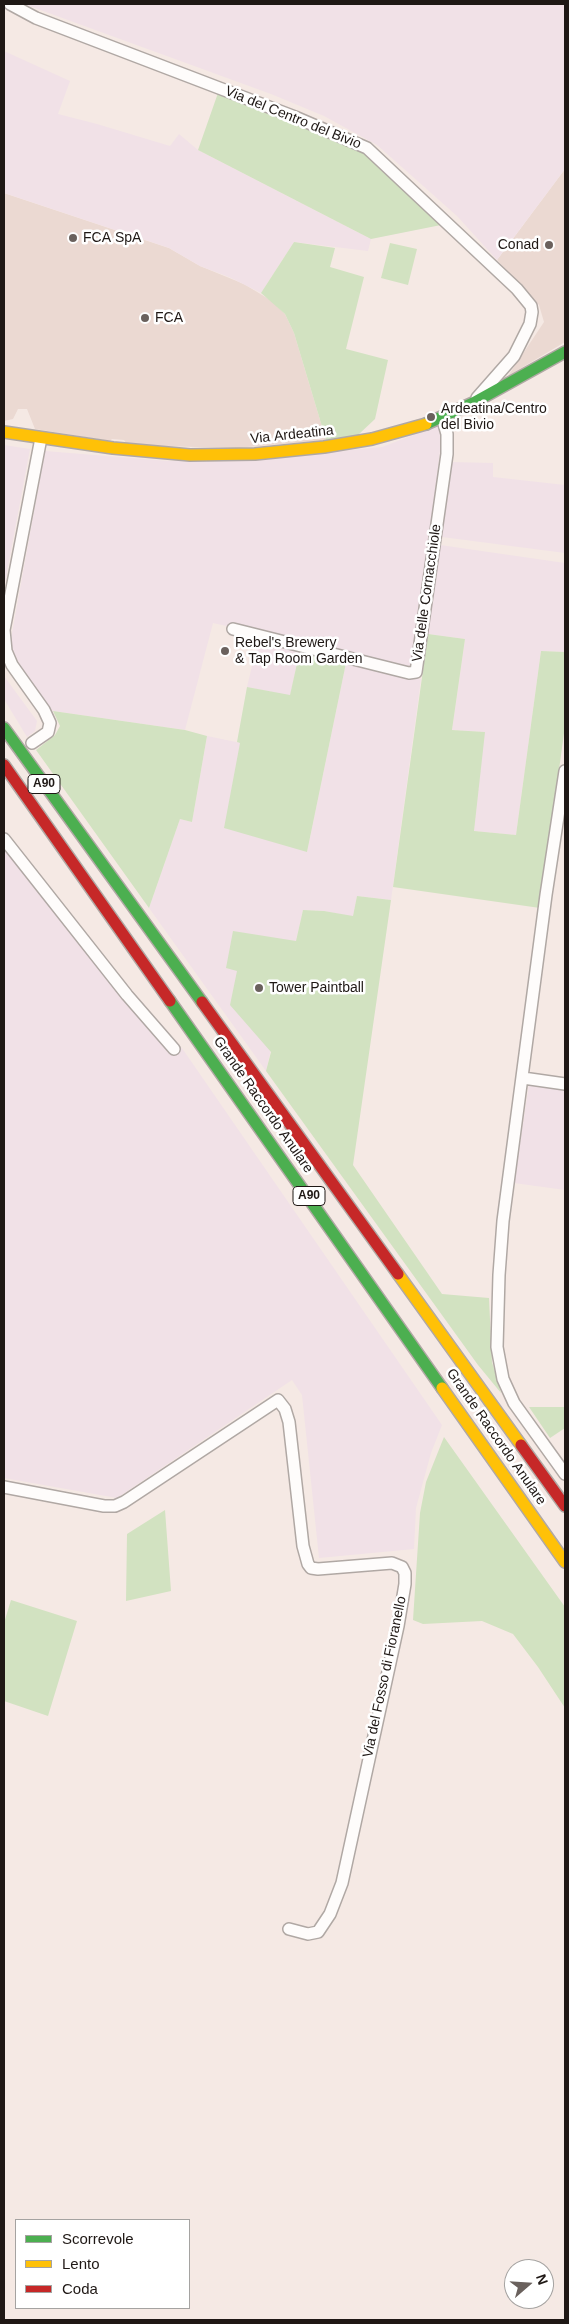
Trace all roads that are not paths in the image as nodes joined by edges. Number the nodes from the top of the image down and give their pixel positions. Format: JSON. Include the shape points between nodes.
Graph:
{"nodes":[{"id":1,"x":10,"y":4,"type":"edge"},
{"id":2,"x":565,"y":352,"type":"edge"},
{"id":3,"x":473,"y":403,"type":"junction"},
{"id":4,"x":442,"y":417,"type":"junction"},
{"id":5,"x":4,"y":432,"type":"edge"},
{"id":6,"x":41,"y":438,"type":"junction"},
{"id":7,"x":232,"y":629,"type":"dead end"},
{"id":8,"x":4,"y":728,"type":"edge"},
{"id":9,"x":32,"y":743,"type":"dead end"},
{"id":10,"x":4,"y":765,"type":"edge"},
{"id":11,"x":565,"y":771,"type":"edge"},
{"id":12,"x":4,"y":784,"type":"edge"},
{"id":13,"x":51,"y":832,"type":"junction"},
{"id":14,"x":4,"y":839,"type":"edge"},
{"id":15,"x":174,"y":1049,"type":"dead end"},
{"id":16,"x":523,"y":1078,"type":"junction"},
{"id":17,"x":565,"y":1084,"type":"edge"},
{"id":18,"x":565,"y":1474,"type":"edge"},
{"id":19,"x":4,"y":1487,"type":"edge"},
{"id":20,"x":565,"y":1506,"type":"edge"},
{"id":21,"x":565,"y":1562,"type":"edge"},
{"id":22,"x":289,"y":1929,"type":"dead end"}],
"edges":[{"from":1,"to":3,"type":"street","name":"Via del Centro del Bivio","via":[[36,18],[367,148],[517,289],[532,309],[530,324],[514,356]]},
{"from":2,"to":3,"type":"main road","name":"Via Ardeatina"},
{"from":3,"to":4,"type":"main road","name":"Via Ardeatina"},
{"from":4,"to":6,"type":"main road","name":"Via Ardeatina","via":[[405,431],[366,440],[255,454],[190,455]]},
{"from":4,"to":7,"type":"street","name":"Via delle Cornacchiole","via":[[447,448],[416,672],[409,673]]},
{"from":5,"to":6,"type":"main road","name":"Via Ardeatina"},
{"from":6,"to":9,"type":"street","via":[[4,630],[6,651],[12,665],[50,723],[48,732]]},
{"from":8,"to":20,"type":"main road","name":"Grande Raccordo Anulare","number":"A90"},
{"from":10,"to":13,"type":"main road","name":"Grande Raccordo Anulare","number":"A90"},
{"from":11,"to":16,"type":"street"},
{"from":12,"to":13,"type":"main road"},
{"from":13,"to":21,"type":"main road","name":"Grande Raccordo Anulare","number":"A90"},
{"from":14,"to":15,"type":"street","via":[[127,995]]},
{"from":16,"to":17,"type":"street"},
{"from":16,"to":18,"type":"street","via":[[503,1221],[498,1355],[503,1379],[514,1403]]},
{"from":19,"to":22,"type":"street","name":"Via del Fosso di Fioranello","via":[[115,1506],[278,1400],[289,1422],[303,1546],[308,1564],[318,1569],[392,1563],[402,1567],[405,1584],[397,1633],[342,1883],[330,1914],[318,1932],[308,1934]]}]}
